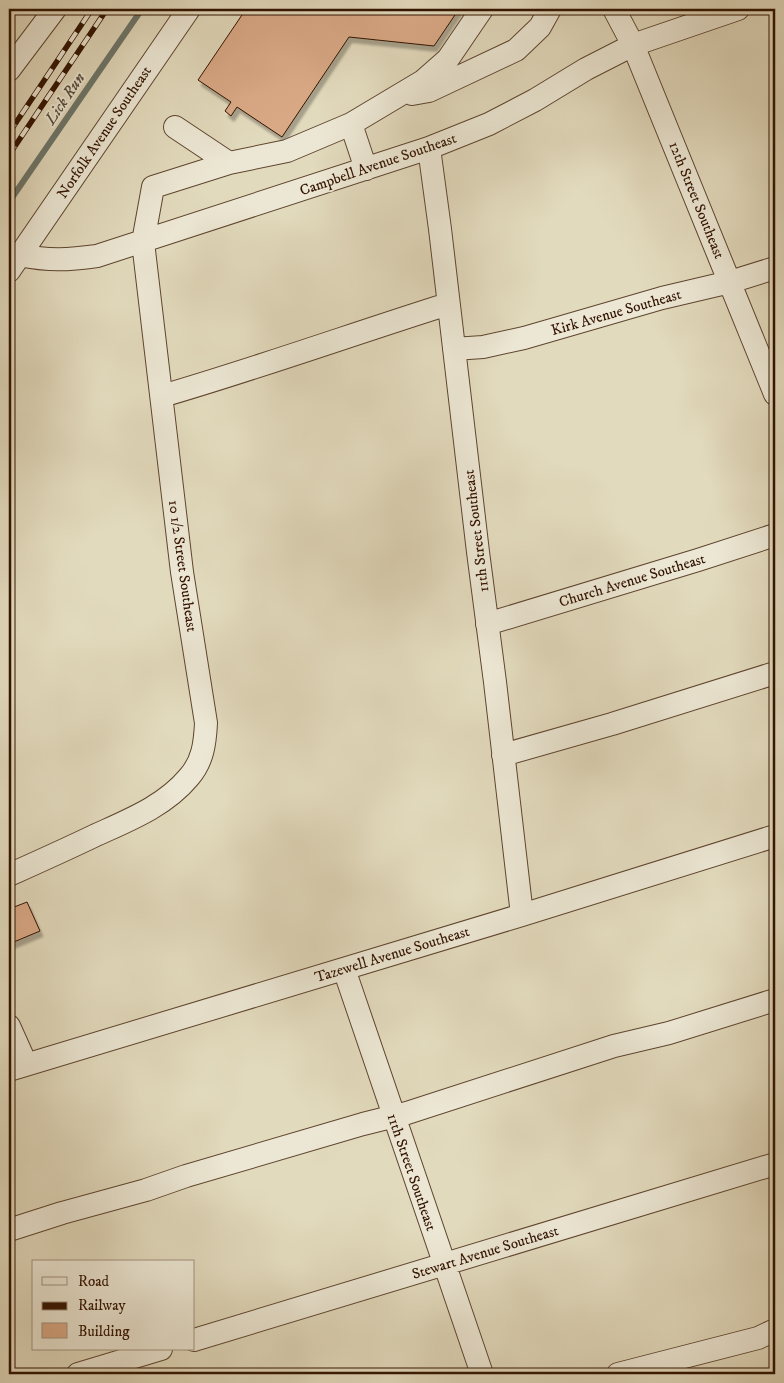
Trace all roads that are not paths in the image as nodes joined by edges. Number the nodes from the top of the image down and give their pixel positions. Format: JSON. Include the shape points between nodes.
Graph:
{"nodes":[{"id":1,"x":55,"y":9,"type":"edge"},
{"id":2,"x":189,"y":9,"type":"edge"},
{"id":3,"x":482,"y":9,"type":"edge"},
{"id":4,"x":550,"y":9,"type":"edge"},
{"id":5,"x":614,"y":9,"type":"edge"},
{"id":6,"x":738,"y":9,"type":"edge"},
{"id":7,"x":633,"y":45,"type":"junction"},
{"id":8,"x":9,"y":70,"type":"edge"},
{"id":9,"x":394,"y":98,"type":"junction"},
{"id":10,"x":351,"y":124,"type":"junction"},
{"id":11,"x":175,"y":127,"type":"dead end"},
{"id":12,"x":430,"y":148,"type":"junction"},
{"id":13,"x":229,"y":163,"type":"junction"},
{"id":14,"x":366,"y":169,"type":"junction"},
{"id":15,"x":143,"y":242,"type":"junction"},
{"id":16,"x":14,"y":263,"type":"edge"},
{"id":17,"x":775,"y":268,"type":"edge"},
{"id":18,"x":730,"y":282,"type":"junction"},
{"id":19,"x":448,"y":304,"type":"junction"},
{"id":20,"x":454,"y":349,"type":"junction"},
{"id":21,"x":775,"y":394,"type":"edge"},
{"id":22,"x":162,"y":396,"type":"junction"},
{"id":23,"x":775,"y":534,"type":"edge"},
{"id":24,"x":487,"y":624,"type":"junction"},
{"id":25,"x":775,"y":673,"type":"edge"},
{"id":26,"x":503,"y":755,"type":"junction"},
{"id":27,"x":775,"y":836,"type":"edge"},
{"id":28,"x":9,"y":876,"type":"edge"},
{"id":29,"x":522,"y":914,"type":"junction"},
{"id":30,"x":344,"y":968,"type":"junction"},
{"id":31,"x":775,"y":1000,"type":"edge"},
{"id":32,"x":9,"y":1026,"type":"edge"},
{"id":33,"x":18,"y":1067,"type":"edge"},
{"id":34,"x":394,"y":1116,"type":"junction"},
{"id":35,"x":775,"y":1164,"type":"edge"},
{"id":36,"x":9,"y":1230,"type":"edge"},
{"id":37,"x":444,"y":1264,"type":"junction"},
{"id":38,"x":775,"y":1330,"type":"edge"},
{"id":39,"x":195,"y":1340,"type":"edge"},
{"id":40,"x":158,"y":1350,"type":"edge"},
{"id":41,"x":78,"y":1374,"type":"edge"},
{"id":42,"x":482,"y":1374,"type":"edge"},
{"id":43,"x":618,"y":1374,"type":"edge"}],
"edges":[{"from":1,"to":8,"type":"street"},
{"from":2,"to":16,"type":"street","name":"Norfolk Avenue Southeast"},
{"from":3,"to":9,"type":"street","via":[[448,59],[422,81]]},
{"from":4,"to":9,"type":"street","via":[[540,27],[516,50],[429,91]]},
{"from":5,"to":7,"type":"street","name":"12th Street Southeast"},
{"from":6,"to":7,"type":"street","name":"Campbell Avenue Southeast"},
{"from":7,"to":12,"type":"street","name":"Campbell Avenue Southeast","via":[[489,124]]},
{"from":7,"to":18,"type":"street","name":"12th Street Southeast"},
{"from":9,"to":10,"type":"street"},
{"from":10,"to":13,"type":"street","via":[[287,151]]},
{"from":10,"to":14,"type":"street"},
{"from":11,"to":13,"type":"street"},
{"from":12,"to":14,"type":"street","name":"Campbell Avenue Southeast"},
{"from":12,"to":19,"type":"street","name":"11th Street Southeast"},
{"from":13,"to":15,"type":"street","name":"10 1/2 Street Southeast","via":[[154,187]]},
{"from":14,"to":15,"type":"street","name":"Campbell Avenue Southeast"},
{"from":15,"to":16,"type":"street","name":"Campbell Avenue Southeast","via":[[97,256],[67,260],[36,258]]},
{"from":15,"to":22,"type":"street","name":"10 1/2 Street Southeast"},
{"from":17,"to":18,"type":"street","name":"Kirk Avenue Southeast"},
{"from":18,"to":20,"type":"street","name":"Kirk Avenue Southeast","via":[[524,338],[483,347]]},
{"from":18,"to":21,"type":"street","name":"12th Street Southeast"},
{"from":19,"to":20,"type":"street","name":"11th Street Southeast"},
{"from":19,"to":22,"type":"street"},
{"from":20,"to":24,"type":"street","name":"11th Street Southeast"},
{"from":22,"to":28,"type":"street","name":"10 1/2 Street Southeast","via":[[182,572],[206,723],[200,760],[190,776],[171,795],[145,812]]},
{"from":23,"to":24,"type":"street","name":"Church Avenue Southeast"},
{"from":24,"to":26,"type":"street","name":"11th Street Southeast"},
{"from":25,"to":26,"type":"street"},
{"from":26,"to":29,"type":"street","name":"11th Street Southeast"},
{"from":27,"to":29,"type":"street","name":"Tazewell Avenue Southeast"},
{"from":29,"to":30,"type":"street","name":"Tazewell Avenue Southeast"},
{"from":30,"to":33,"type":"street","name":"Tazewell Avenue Southeast"},
{"from":30,"to":34,"type":"street","name":"11th Street Southeast"},
{"from":31,"to":34,"type":"street","via":[[669,1033],[614,1046]]},
{"from":32,"to":33,"type":"street"},
{"from":34,"to":36,"type":"street"},
{"from":34,"to":37,"type":"street","name":"11th Street Southeast"},
{"from":35,"to":37,"type":"street","name":"Stewart Avenue Southeast"},
{"from":37,"to":39,"type":"street","name":"Stewart Avenue Southeast"},
{"from":37,"to":42,"type":"street","name":"11th Street Southeast"},
{"from":38,"to":43,"type":"street","via":[[758,1338]]},
{"from":40,"to":41,"type":"street"}]}
